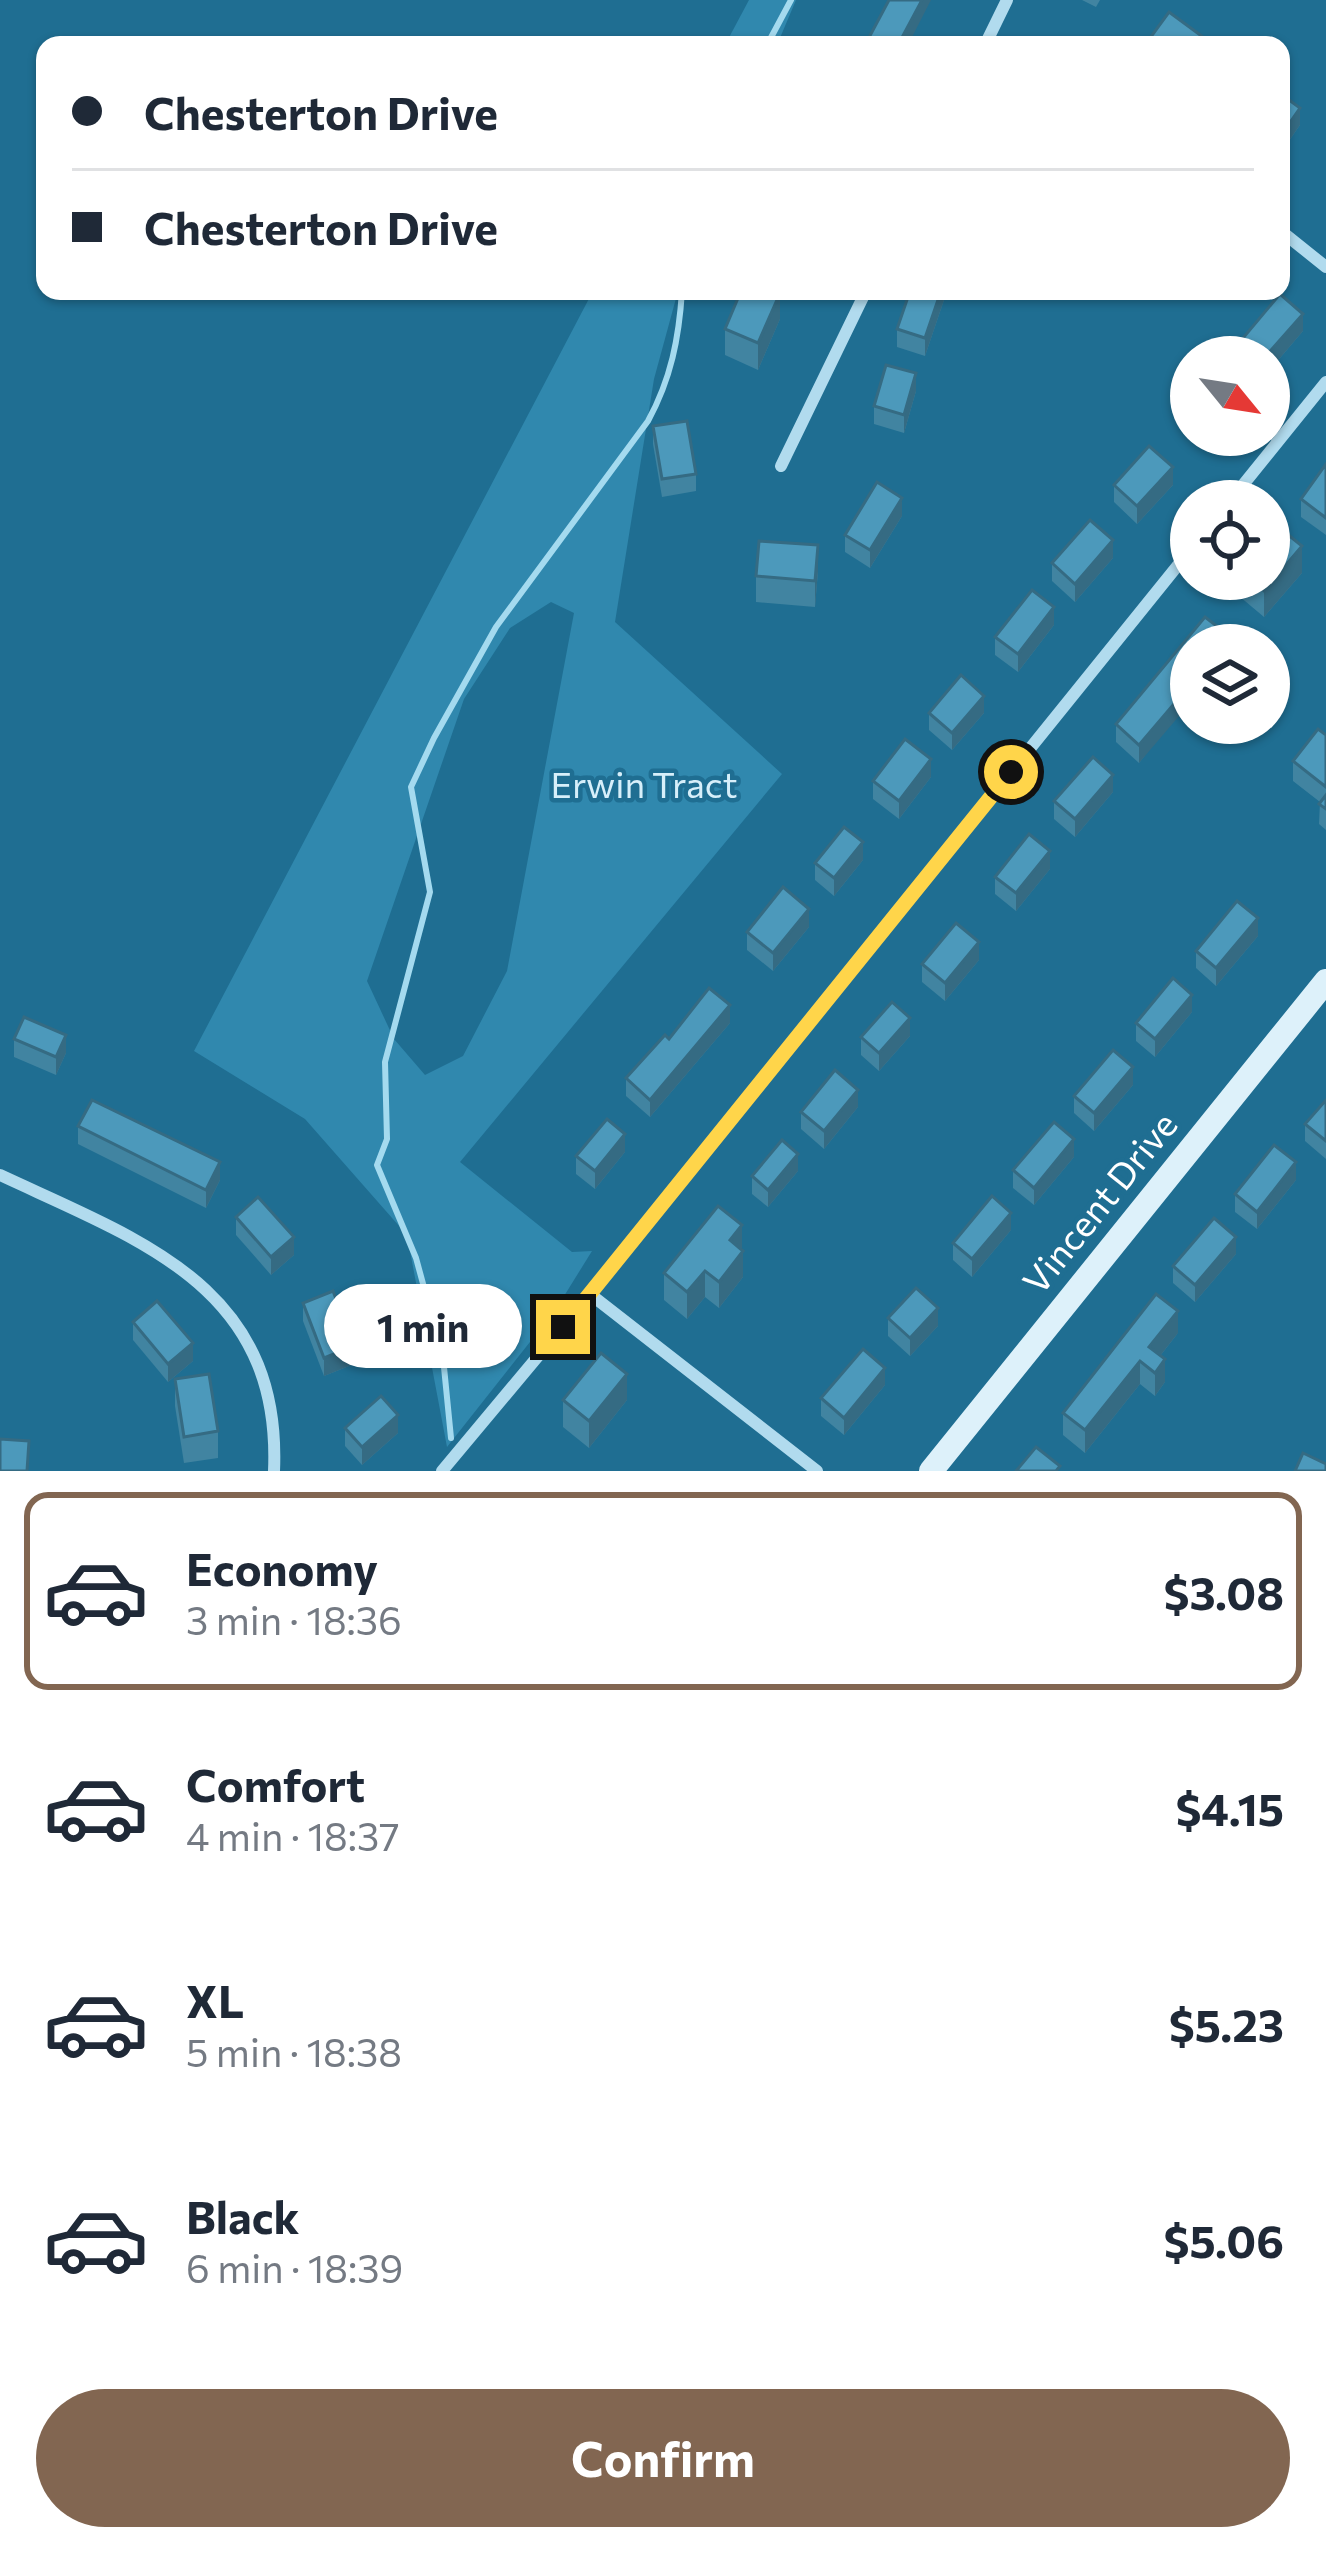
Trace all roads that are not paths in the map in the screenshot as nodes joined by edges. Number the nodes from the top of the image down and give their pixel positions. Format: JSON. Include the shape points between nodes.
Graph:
{"nodes":[{"id":1,"x":1007,"y":0,"type":"edge"},
{"id":2,"x":990,"y":36,"type":"edge"},
{"id":3,"x":1290,"y":238,"type":"edge"},
{"id":4,"x":1326,"y":267,"type":"edge"},
{"id":5,"x":862,"y":300,"type":"edge"},
{"id":6,"x":1326,"y":382,"type":"edge"},
{"id":7,"x":781,"y":466,"type":"dead end"},
{"id":8,"x":1247,"y":480,"type":"edge"},
{"id":9,"x":1170,"y":575,"type":"edge"},
{"id":10,"x":1323,"y":992,"type":"edge"},
{"id":11,"x":0,"y":1174,"type":"edge"},
{"id":12,"x":590,"y":1294,"type":"junction"},
{"id":13,"x":274,"y":1471,"type":"edge"},
{"id":14,"x":442,"y":1471,"type":"edge"},
{"id":15,"x":817,"y":1471,"type":"edge"},
{"id":16,"x":931,"y":1471,"type":"edge"}],
"edges":[{"from":1,"to":2,"type":"street"},
{"from":3,"to":4,"type":"street"},
{"from":5,"to":7,"type":"street"},
{"from":6,"to":8,"type":"street"},
{"from":9,"to":12,"type":"street"},
{"from":10,"to":16,"type":"street","name":"Vincent Drive"},
{"from":11,"to":13,"type":"street","via":[[150,1245],[218,1302],[261,1376]]},
{"from":12,"to":14,"type":"street"},
{"from":12,"to":15,"type":"street"}]}
